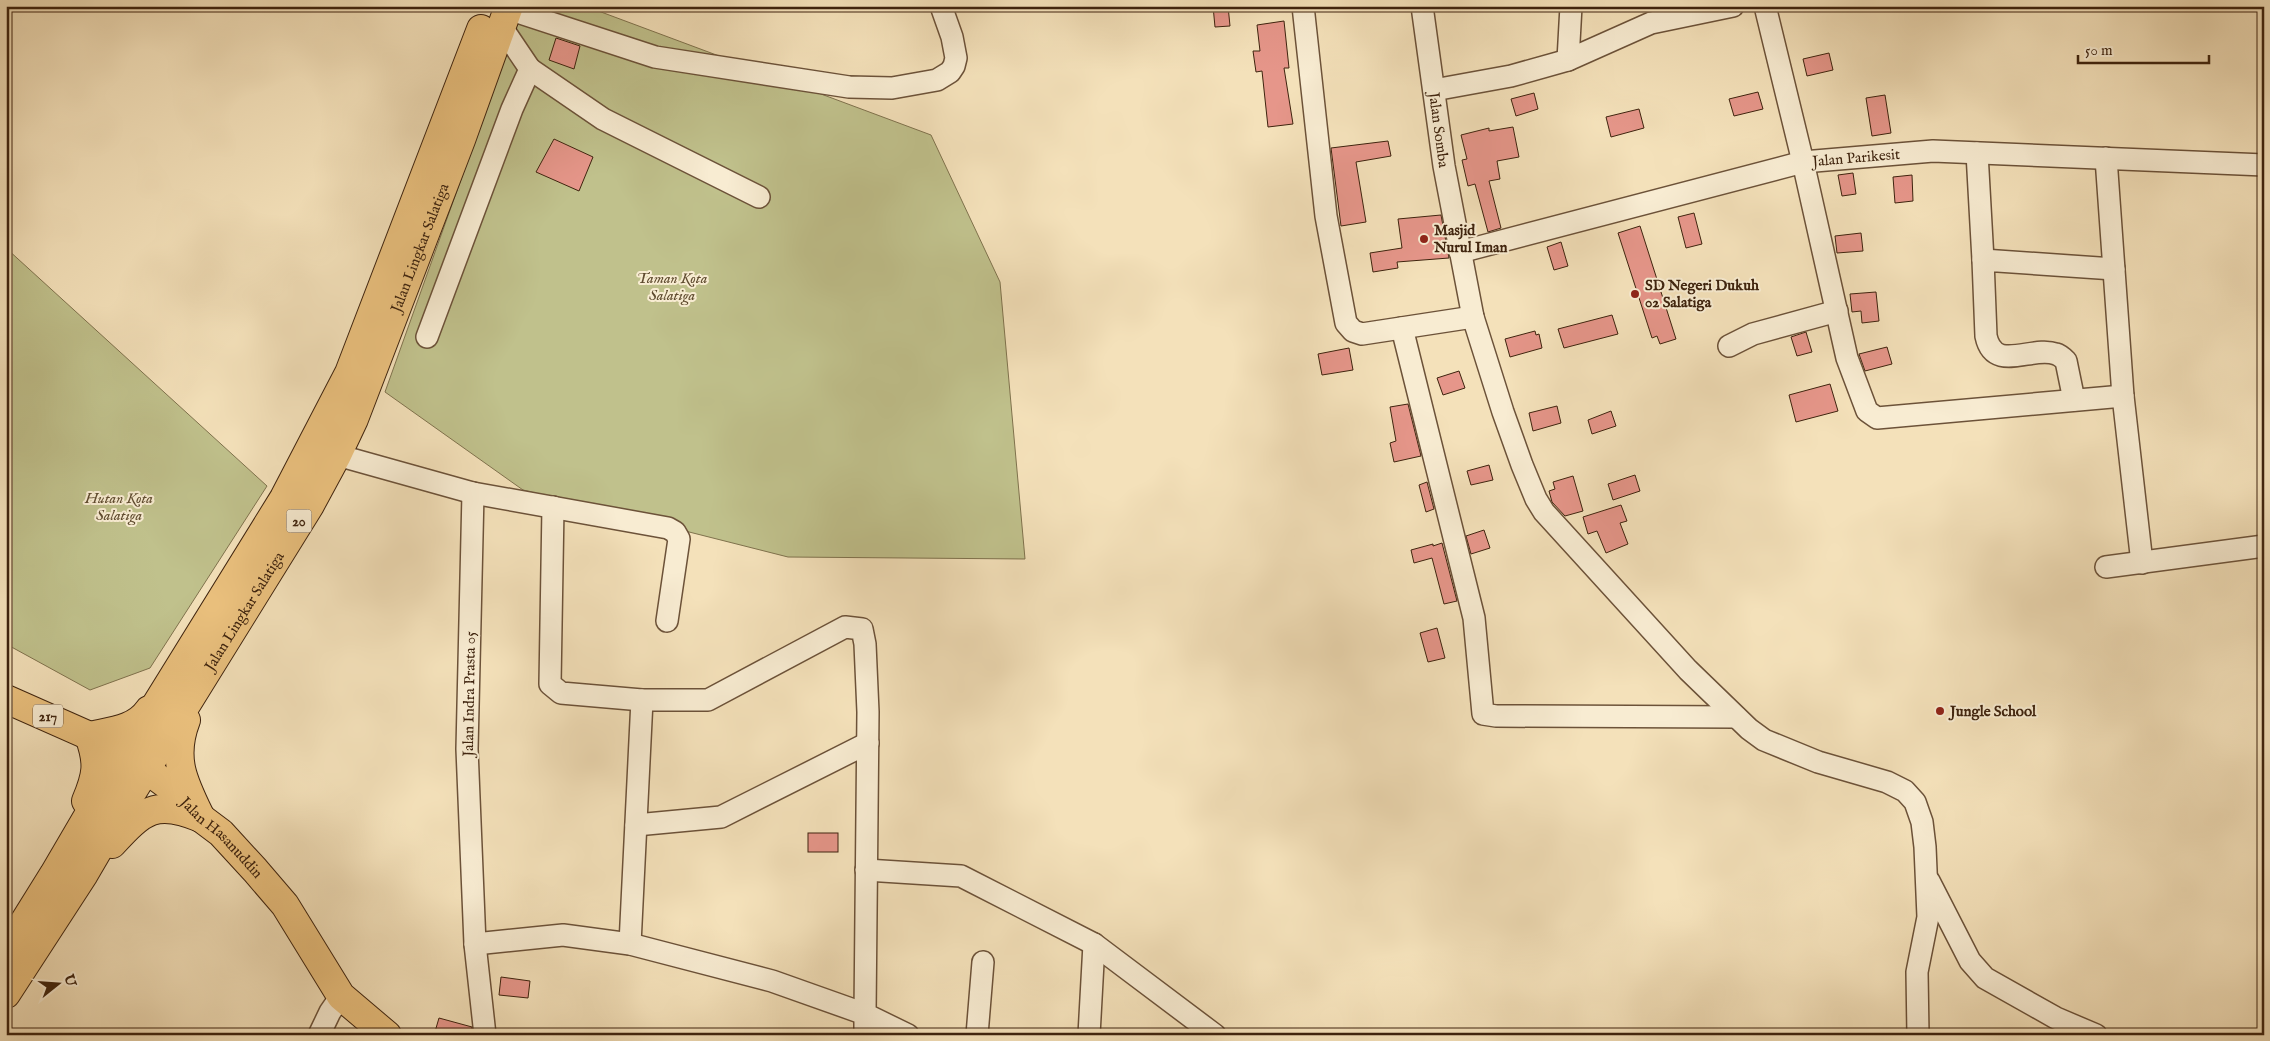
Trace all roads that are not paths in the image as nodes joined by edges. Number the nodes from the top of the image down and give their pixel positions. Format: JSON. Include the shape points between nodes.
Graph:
{"nodes":[{"id":1,"x":941,"y":6,"type":"edge"},
{"id":2,"x":1304,"y":6,"type":"edge"},
{"id":3,"x":1422,"y":6,"type":"edge"},
{"id":4,"x":1571,"y":6,"type":"edge"},
{"id":5,"x":1733,"y":6,"type":"edge"},
{"id":6,"x":1765,"y":6,"type":"edge"},
{"id":7,"x":498,"y":14,"type":"edge"},
{"id":8,"x":1568,"y":60,"type":"junction"},
{"id":9,"x":530,"y":69,"type":"junction"},
{"id":10,"x":1434,"y":90,"type":"junction"},
{"id":11,"x":1977,"y":153,"type":"junction"},
{"id":12,"x":2106,"y":158,"type":"junction"},
{"id":13,"x":1803,"y":162,"type":"junction"},
{"id":14,"x":2264,"y":165,"type":"edge"},
{"id":15,"x":758,"y":197,"type":"dead end"},
{"id":16,"x":1460,"y":252,"type":"junction"},
{"id":17,"x":1983,"y":260,"type":"junction"},
{"id":18,"x":2114,"y":269,"type":"junction"},
{"id":19,"x":1836,"y":311,"type":"junction"},
{"id":20,"x":1473,"y":317,"type":"junction"},
{"id":21,"x":1402,"y":328,"type":"junction"},
{"id":22,"x":427,"y":337,"type":"dead end"},
{"id":23,"x":1729,"y":346,"type":"dead end"},
{"id":24,"x":2124,"y":396,"type":"junction"},
{"id":25,"x":2074,"y":400,"type":"junction"},
{"id":26,"x":337,"y":455,"type":"junction"},
{"id":27,"x":473,"y":493,"type":"junction"},
{"id":28,"x":553,"y":507,"type":"junction"},
{"id":29,"x":2264,"y":546,"type":"edge"},
{"id":30,"x":2142,"y":563,"type":"junction"},
{"id":31,"x":2106,"y":567,"type":"dead end"},
{"id":32,"x":668,"y":621,"type":"dead end"},
{"id":33,"x":171,"y":680,"type":"junction"},
{"id":34,"x":201,"y":681,"type":"junction"},
{"id":35,"x":6,"y":699,"type":"edge"},
{"id":36,"x":642,"y":700,"type":"junction"},
{"id":37,"x":1736,"y":717,"type":"junction"},
{"id":38,"x":89,"y":736,"type":"junction"},
{"id":39,"x":868,"y":743,"type":"junction"},
{"id":40,"x":137,"y":762,"type":"junction"},
{"id":41,"x":201,"y":818,"type":"junction"},
{"id":42,"x":636,"y":825,"type":"junction"},
{"id":43,"x":866,"y":870,"type":"junction"},
{"id":44,"x":54,"y":874,"type":"junction"},
{"id":45,"x":84,"y":874,"type":"junction"},
{"id":46,"x":1927,"y":876,"type":"junction"},
{"id":47,"x":475,"y":944,"type":"junction"},
{"id":48,"x":630,"y":944,"type":"junction"},
{"id":49,"x":1094,"y":944,"type":"junction"},
{"id":50,"x":6,"y":951,"type":"edge"},
{"id":51,"x":983,"y":962,"type":"dead end"},
{"id":52,"x":6,"y":994,"type":"edge"},
{"id":53,"x":341,"y":996,"type":"junction"},
{"id":54,"x":865,"y":1024,"type":"edge"},
{"id":55,"x":319,"y":1035,"type":"edge"},
{"id":56,"x":387,"y":1035,"type":"edge"},
{"id":57,"x":485,"y":1035,"type":"edge"},
{"id":58,"x":908,"y":1035,"type":"edge"},
{"id":59,"x":977,"y":1035,"type":"edge"},
{"id":60,"x":1088,"y":1035,"type":"edge"},
{"id":61,"x":1215,"y":1035,"type":"edge"},
{"id":62,"x":1918,"y":1035,"type":"edge"},
{"id":63,"x":2096,"y":1035,"type":"edge"}],
"edges":[{"from":1,"to":7,"type":"street","via":[[952,38],[956,58],[954,66],[936,80],[892,88],[849,87],[655,57]]},
{"from":2,"to":21,"type":"street","via":[[1326,216],[1346,323],[1353,331],[1362,334]]},
{"from":3,"to":10,"type":"street","name":"Jalan Somba"},
{"from":4,"to":8,"type":"street"},
{"from":5,"to":8,"type":"street","via":[[1651,24]]},
{"from":6,"to":13,"type":"street"},
{"from":7,"to":9,"type":"street"},
{"from":7,"to":26,"type":"main road","name":"Jalan Lingkar Salatiga","number":"20","via":[[461,140]]},
{"from":7,"to":33,"type":"main road","name":"Jalan Lingkar Salatiga","number":"20","via":[[349,373],[284,498]]},
{"from":8,"to":10,"type":"street","via":[[1511,76]]},
{"from":9,"to":15,"type":"street","via":[[603,119]]},
{"from":9,"to":22,"type":"street"},
{"from":10,"to":16,"type":"street","name":"Jalan Somba"},
{"from":11,"to":12,"type":"street","name":"Jalan Parikesit"},
{"from":11,"to":13,"type":"street","name":"Jalan Parikesit","via":[[1933,151]]},
{"from":11,"to":17,"type":"street"},
{"from":12,"to":14,"type":"street","name":"Jalan Parikesit"},
{"from":12,"to":18,"type":"street"},
{"from":13,"to":16,"type":"street","name":"Jalan Parikesit"},
{"from":13,"to":19,"type":"street"},
{"from":16,"to":20,"type":"street","name":"Jalan Somba"},
{"from":17,"to":18,"type":"street"},
{"from":17,"to":25,"type":"street","via":[[1988,347],[2002,356],[2057,354],[2066,360]]},
{"from":18,"to":24,"type":"street"},
{"from":19,"to":23,"type":"street","via":[[1753,334]]},
{"from":19,"to":25,"type":"street","via":[[1847,358],[1867,412],[1877,418]]},
{"from":20,"to":21,"type":"street"},
{"from":20,"to":37,"type":"street","name":"Jalan Somba","via":[[1503,412],[1540,505],[1688,670]]},
{"from":21,"to":37,"type":"street","via":[[1474,618],[1483,714]]},
{"from":24,"to":25,"type":"street"},
{"from":24,"to":30,"type":"street"},
{"from":26,"to":27,"type":"street"},
{"from":26,"to":34,"type":"main road","name":"Jalan Lingkar Salatiga","number":"20","via":[[310,505]]},
{"from":27,"to":28,"type":"street"},
{"from":27,"to":47,"type":"street","name":"Jalan Indra Prasta 05","via":[[467,748]]},
{"from":28,"to":32,"type":"street","via":[[668,528],[675,532],[679,539]]},
{"from":28,"to":36,"type":"street","via":[[550,684],[560,692]]},
{"from":29,"to":30,"type":"street"},
{"from":30,"to":31,"type":"street"},
{"from":33,"to":38,"type":"main road","via":[[136,724]]},
{"from":33,"to":40,"type":"main road","name":"Jalan Lingkar Salatiga","number":"20"},
{"from":34,"to":40,"type":"main road","name":"Jalan Lingkar Salatiga","number":"20"},
{"from":34,"to":41,"type":"main road","via":[[181,734],[178,756]]},
{"from":35,"to":38,"type":"main road","name":"Jalan Hasanuddin","number":"217"},
{"from":36,"to":39,"type":"street","via":[[708,700],[845,627],[862,629],[866,644]]},
{"from":36,"to":42,"type":"street"},
{"from":37,"to":46,"type":"street","name":"Jalan Somba","via":[[1764,740],[1905,791],[1915,802],[1922,822]]},
{"from":38,"to":40,"type":"main road","name":"Jalan Hasanuddin"},
{"from":38,"to":44,"type":"main road","via":[[96,762],[95,778]]},
{"from":39,"to":42,"type":"street","via":[[721,817]]},
{"from":39,"to":43,"type":"street"},
{"from":40,"to":41,"type":"main road","name":"Jalan Hasanuddin","via":[[174,790]]},
{"from":40,"to":44,"type":"main road","name":"Jalan Lingkar Salatiga","number":"20","via":[[102,792]]},
{"from":40,"to":45,"type":"main road","name":"Jalan Lingkar Salatiga","number":"20"},
{"from":41,"to":45,"type":"main road","via":[[172,808],[148,813],[130,824]]},
{"from":41,"to":53,"type":"main road","name":"Jalan Hasanuddin","via":[[221,833],[285,905]]},
{"from":42,"to":48,"type":"street"},
{"from":43,"to":49,"type":"street","via":[[961,876]]},
{"from":43,"to":54,"type":"street"},
{"from":44,"to":50,"type":"main road","name":"Jalan Lingkar Salatiga","number":"20"},
{"from":45,"to":52,"type":"main road","name":"Jalan Lingkar Salatiga","number":"20"},
{"from":46,"to":62,"type":"street","name":"Jalan Somba","via":[[1927,923],[1917,972]]},
{"from":46,"to":63,"type":"street","via":[[1978,972],[2056,1018]]},
{"from":47,"to":48,"type":"street","via":[[563,935]]},
{"from":47,"to":57,"type":"street","name":"Jalan Indra Prasta 05"},
{"from":48,"to":54,"type":"street","via":[[772,981]]},
{"from":49,"to":60,"type":"street"},
{"from":49,"to":61,"type":"street"},
{"from":51,"to":59,"type":"street"},
{"from":53,"to":55,"type":"street"},
{"from":53,"to":56,"type":"main road","name":"Jalan Hasanuddin"},
{"from":54,"to":58,"type":"street"}]}
